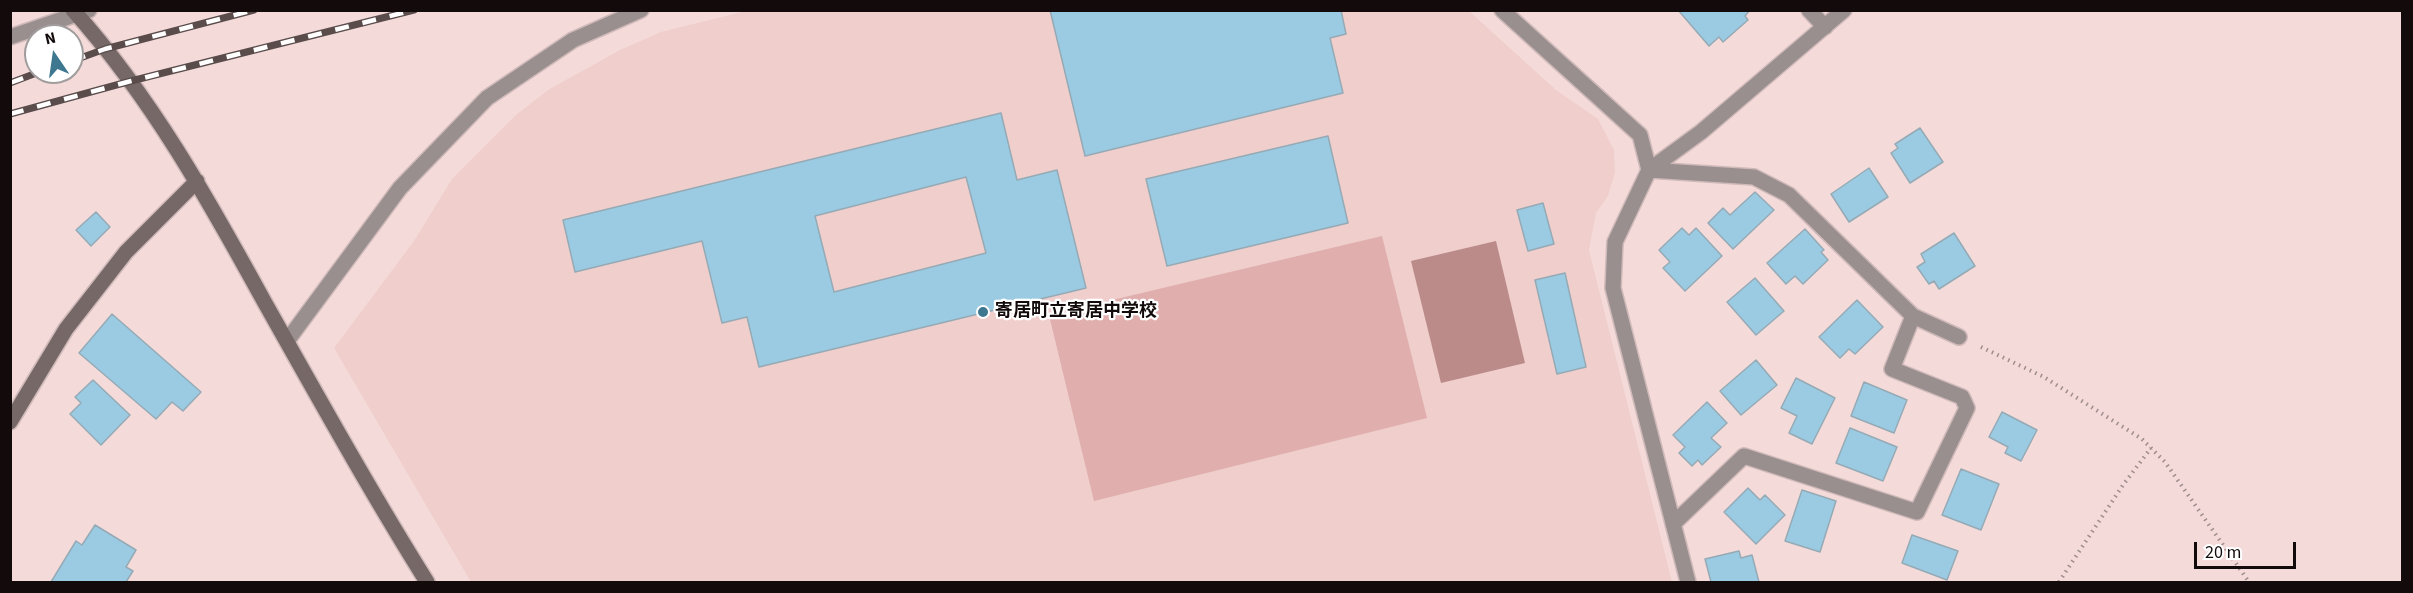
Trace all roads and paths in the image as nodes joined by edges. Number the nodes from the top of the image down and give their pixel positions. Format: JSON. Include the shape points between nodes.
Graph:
{"nodes":[{"id":1,"x":641,"y":10,"type":"edge"},
{"id":2,"x":1502,"y":10,"type":"edge"},
{"id":3,"x":1809,"y":10,"type":"edge"},
{"id":4,"x":1844,"y":10,"type":"edge"},
{"id":5,"x":80,"y":12,"type":"edge"},
{"id":6,"x":1825,"y":27,"type":"junction"},
{"id":7,"x":10,"y":37,"type":"edge"},
{"id":8,"x":1649,"y":170,"type":"junction"},
{"id":9,"x":197,"y":180,"type":"junction"},
{"id":10,"x":1913,"y":316,"type":"junction"},
{"id":11,"x":1959,"y":337,"type":"joint"},
{"id":12,"x":287,"y":341,"type":"junction"},
{"id":13,"x":10,"y":422,"type":"edge"},
{"id":14,"x":2151,"y":448,"type":"junction"},
{"id":15,"x":1673,"y":524,"type":"junction"},
{"id":16,"x":427,"y":582,"type":"edge"},
{"id":17,"x":1688,"y":582,"type":"edge"},
{"id":18,"x":2059,"y":582,"type":"edge"},
{"id":19,"x":2249,"y":582,"type":"edge"}],
"edges":[{"from":1,"to":12,"type":"street","via":[[573,40],[487,98],[400,188]]},
{"from":2,"to":8,"type":"street","via":[[1640,135]]},
{"from":3,"to":6,"type":"street"},
{"from":4,"to":6,"type":"street"},
{"from":5,"to":7,"type":"street"},
{"from":5,"to":9,"type":"street"},
{"from":6,"to":8,"type":"street","via":[[1701,132]]},
{"from":8,"to":10,"type":"street","via":[[1754,177],[1789,195]]},
{"from":8,"to":15,"type":"street","via":[[1615,242],[1613,288]]},
{"from":9,"to":12,"type":"street"},
{"from":9,"to":13,"type":"street","via":[[126,252],[73,320]]},
{"from":10,"to":11,"type":"street"},
{"from":10,"to":15,"type":"street","via":[[1892,369],[1962,397],[1967,408],[1917,512],[1744,456]]},
{"from":11,"to":14,"type":"path","via":[[2044,377]]},
{"from":12,"to":16,"type":"street"},
{"from":14,"to":18,"type":"path"},
{"from":14,"to":19,"type":"path","via":[[2165,462]]},
{"from":15,"to":17,"type":"street"}]}
